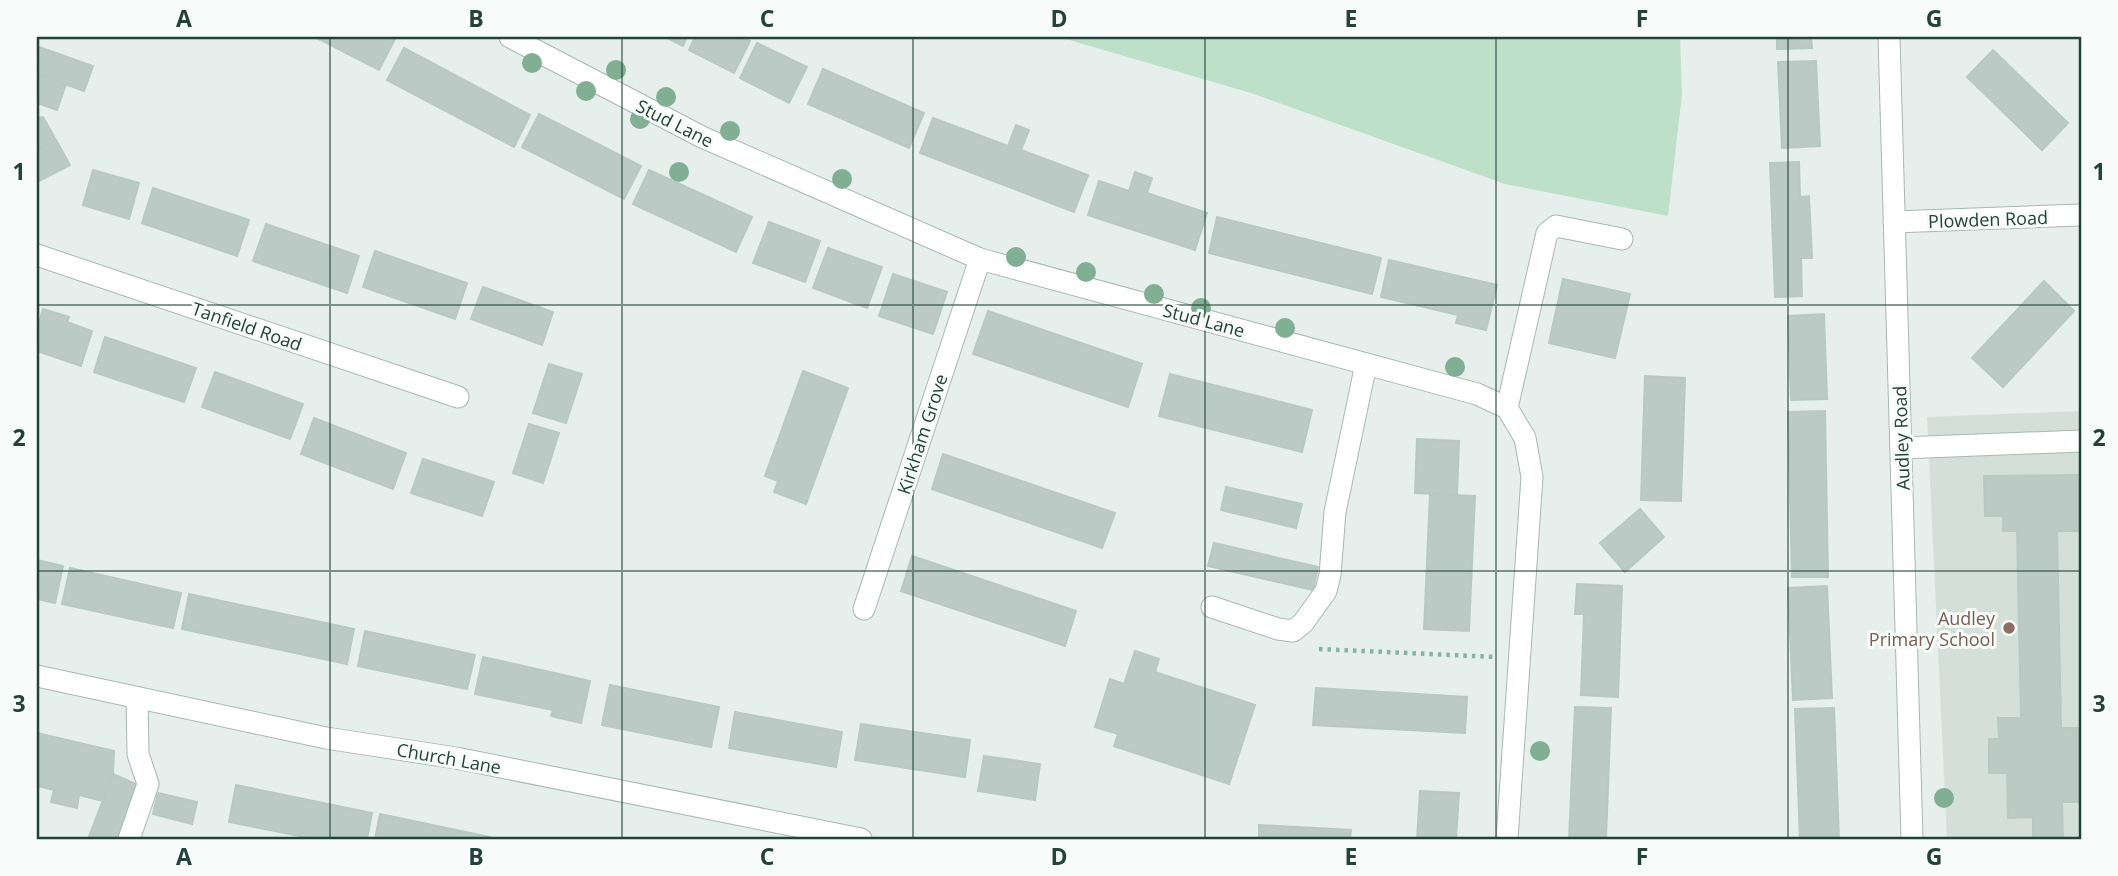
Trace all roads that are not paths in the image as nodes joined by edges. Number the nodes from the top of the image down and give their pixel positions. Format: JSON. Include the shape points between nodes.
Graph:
{"nodes":[{"id":1,"x":510,"y":37,"type":"edge"},
{"id":2,"x":1889,"y":37,"type":"edge"},
{"id":3,"x":2081,"y":215,"type":"edge"},
{"id":4,"x":1894,"y":222,"type":"junction"},
{"id":5,"x":1622,"y":239,"type":"dead end"},
{"id":6,"x":37,"y":255,"type":"edge"},
{"id":7,"x":980,"y":259,"type":"junction"},
{"id":8,"x":1366,"y":364,"type":"junction"},
{"id":9,"x":458,"y":397,"type":"dead end"},
{"id":10,"x":1507,"y":408,"type":"junction"},
{"id":11,"x":2081,"y":441,"type":"edge"},
{"id":12,"x":1901,"y":447,"type":"junction"},
{"id":13,"x":1212,"y":607,"type":"dead end"},
{"id":14,"x":864,"y":609,"type":"dead end"},
{"id":15,"x":37,"y":676,"type":"edge"},
{"id":16,"x":137,"y":698,"type":"junction"},
{"id":17,"x":129,"y":839,"type":"edge"},
{"id":18,"x":860,"y":839,"type":"edge"},
{"id":19,"x":1507,"y":839,"type":"edge"},
{"id":20,"x":1912,"y":839,"type":"edge"}],
"edges":[{"from":1,"to":7,"type":"street","name":"Stud Lane","via":[[702,138]]},
{"from":2,"to":4,"type":"street","name":"Audley Road"},
{"from":3,"to":4,"type":"street","name":"Plowden Road"},
{"from":4,"to":12,"type":"street","name":"Audley Road"},
{"from":5,"to":10,"type":"street","via":[[1556,226],[1547,233]]},
{"from":6,"to":9,"type":"street","name":"Tanfield Road"},
{"from":7,"to":8,"type":"street","name":"Stud Lane"},
{"from":7,"to":14,"type":"street","name":"Kirkham Grove"},
{"from":8,"to":10,"type":"street","name":"Stud Lane","via":[[1477,394]]},
{"from":8,"to":13,"type":"street","via":[[1335,512],[1326,591],[1293,631]]},
{"from":10,"to":19,"type":"street","via":[[1525,438],[1532,477]]},
{"from":11,"to":12,"type":"street"},
{"from":12,"to":20,"type":"street","name":"Audley Road"},
{"from":15,"to":16,"type":"street","name":"Church Lane"},
{"from":16,"to":17,"type":"street","via":[[138,754],[148,785]]},
{"from":16,"to":18,"type":"street","name":"Church Lane"}]}
